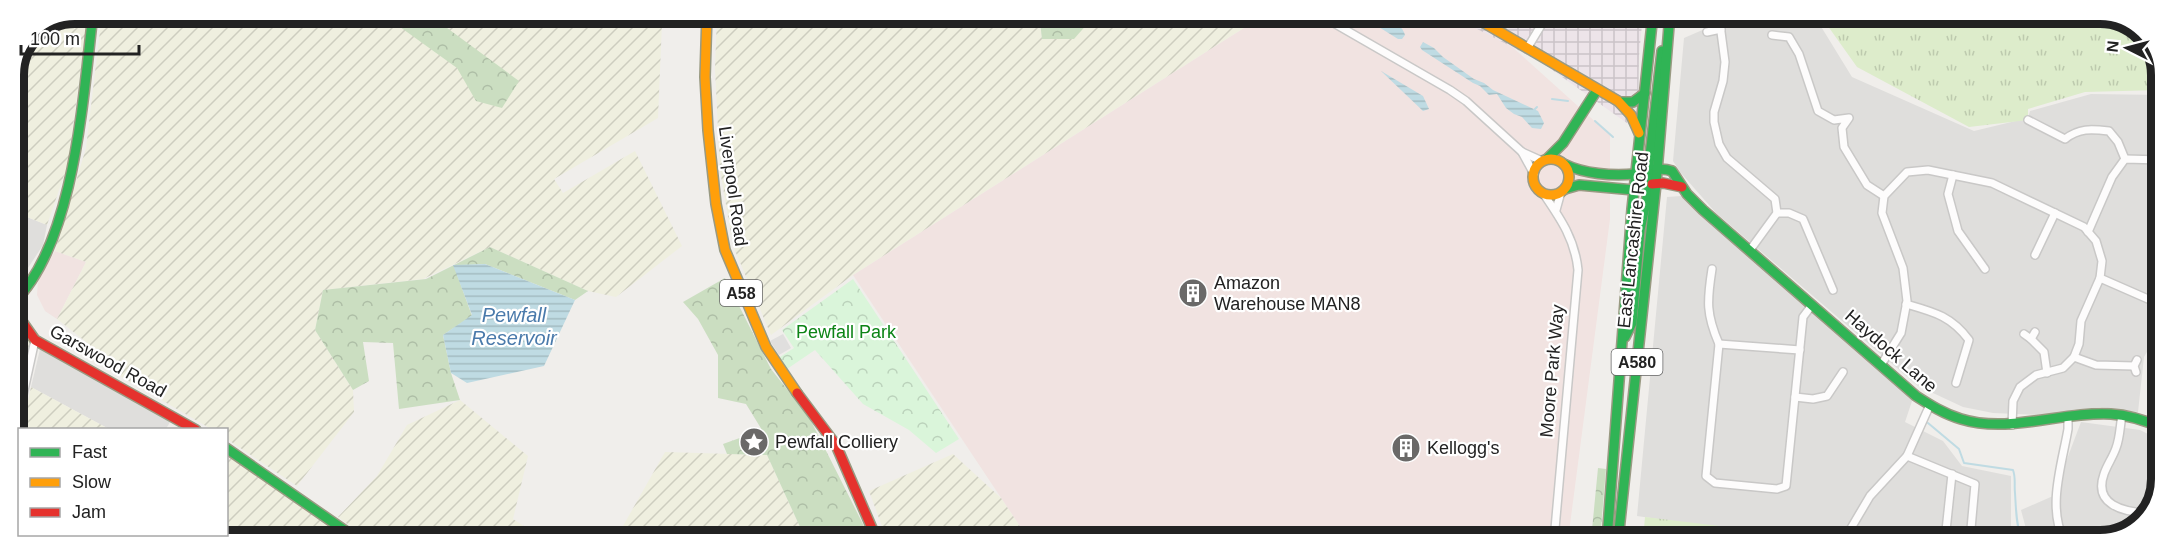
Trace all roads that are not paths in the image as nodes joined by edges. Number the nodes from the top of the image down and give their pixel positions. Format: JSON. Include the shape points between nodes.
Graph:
{"nodes":[{"id":1,"x":92,"y":24,"type":"edge"},
{"id":2,"x":707,"y":24,"type":"edge"},
{"id":3,"x":1335,"y":24,"type":"edge"},
{"id":4,"x":1487,"y":24,"type":"edge"},
{"id":5,"x":1542,"y":24,"type":"edge"},
{"id":6,"x":1652,"y":24,"type":"edge"},
{"id":7,"x":1667,"y":24,"type":"edge"},
{"id":8,"x":1668,"y":24,"type":"edge"},
{"id":9,"x":1720,"y":24,"type":"edge"},
{"id":10,"x":1721,"y":29,"type":"junction"},
{"id":11,"x":1707,"y":32,"type":"dead end"},
{"id":12,"x":1772,"y":35,"type":"dead end"},
{"id":13,"x":1528,"y":47,"type":"junction"},
{"id":14,"x":1597,"y":90,"type":"junction"},
{"id":15,"x":1645,"y":93,"type":"junction"},
{"id":16,"x":1618,"y":101,"type":"junction"},
{"id":17,"x":2028,"y":120,"type":"dead end"},
{"id":18,"x":1639,"y":133,"type":"junction"},
{"id":19,"x":1563,"y":143,"type":"junction"},
{"id":20,"x":1522,"y":152,"type":"junction"},
{"id":21,"x":2125,"y":159,"type":"junction"},
{"id":22,"x":1545,"y":160,"type":"junction"},
{"id":23,"x":2151,"y":160,"type":"edge"},
{"id":24,"x":1563,"y":163,"type":"junction"},
{"id":25,"x":1658,"y":169,"type":"junction"},
{"id":26,"x":1647,"y":171,"type":"junction"},
{"id":27,"x":1534,"y":174,"type":"junction"},
{"id":28,"x":1635,"y":175,"type":"junction"},
{"id":29,"x":1953,"y":175,"type":"junction"},
{"id":30,"x":1652,"y":184,"type":"junction"},
{"id":31,"x":1682,"y":187,"type":"junction"},
{"id":32,"x":1563,"y":190,"type":"junction"},
{"id":33,"x":1634,"y":190,"type":"junction"},
{"id":34,"x":1543,"y":193,"type":"junction"},
{"id":35,"x":1884,"y":196,"type":"junction"},
{"id":36,"x":1556,"y":210,"type":"junction"},
{"id":37,"x":1777,"y":213,"type":"junction"},
{"id":38,"x":2055,"y":213,"type":"junction"},
{"id":39,"x":2088,"y":232,"type":"junction"},
{"id":40,"x":1749,"y":250,"type":"junction"},
{"id":41,"x":2036,"y":255,"type":"dead end"},
{"id":42,"x":1712,"y":269,"type":"dead end"},
{"id":43,"x":1985,"y":269,"type":"dead end"},
{"id":44,"x":2100,"y":278,"type":"junction"},
{"id":45,"x":24,"y":288,"type":"edge"},
{"id":46,"x":1833,"y":290,"type":"dead end"},
{"id":47,"x":2151,"y":300,"type":"edge"},
{"id":48,"x":1906,"y":304,"type":"junction"},
{"id":49,"x":1812,"y":305,"type":"junction"},
{"id":50,"x":24,"y":324,"type":"edge"},
{"id":51,"x":2024,"y":334,"type":"dead end"},
{"id":52,"x":1624,"y":339,"type":"junction"},
{"id":53,"x":35,"y":340,"type":"junction"},
{"id":54,"x":1719,"y":344,"type":"junction"},
{"id":55,"x":1800,"y":350,"type":"junction"},
{"id":56,"x":2074,"y":357,"type":"junction"},
{"id":57,"x":1881,"y":365,"type":"junction"},
{"id":58,"x":2136,"y":366,"type":"dead end"},
{"id":59,"x":1843,"y":372,"type":"dead end"},
{"id":60,"x":2047,"y":373,"type":"junction"},
{"id":61,"x":1956,"y":383,"type":"dead end"},
{"id":62,"x":24,"y":390,"type":"edge"},
{"id":63,"x":1795,"y":397,"type":"junction"},
{"id":64,"x":1929,"y":406,"type":"junction"},
{"id":65,"x":2122,"y":415,"type":"junction"},
{"id":66,"x":2068,"y":417,"type":"junction"},
{"id":67,"x":2012,"y":424,"type":"junction"},
{"id":68,"x":2151,"y":424,"type":"edge"},
{"id":69,"x":194,"y":428,"type":"edge"},
{"id":70,"x":228,"y":448,"type":"edge"},
{"id":71,"x":1907,"y":456,"type":"junction"},
{"id":72,"x":1952,"y":474,"type":"junction"},
{"id":73,"x":2138,"y":513,"type":"edge"},
{"id":74,"x":344,"y":530,"type":"edge"},
{"id":75,"x":873,"y":530,"type":"edge"},
{"id":76,"x":1555,"y":530,"type":"edge"},
{"id":77,"x":1608,"y":530,"type":"edge"},
{"id":78,"x":1619,"y":530,"type":"edge"},
{"id":79,"x":1850,"y":530,"type":"edge"},
{"id":80,"x":1946,"y":530,"type":"edge"},
{"id":81,"x":1971,"y":530,"type":"edge"},
{"id":82,"x":2060,"y":530,"type":"edge"}],
"edges":[{"from":1,"to":45,"type":"main road","via":[[74,169],[48,249]]},
{"from":2,"to":75,"type":"main road","name":"Liverpool Road","number":"A58","via":[[708,130],[725,250],[766,347],[836,445]]},
{"from":3,"to":20,"type":"street","via":[[1450,90]]},
{"from":4,"to":13,"type":"main road"},
{"from":5,"to":13,"type":"street"},
{"from":6,"to":15,"type":"main road","name":"East Lancashire Road","number":"A580"},
{"from":7,"to":26,"type":"main road"},
{"from":8,"to":25,"type":"main road","name":"East Lancashire Road","number":"A580"},
{"from":9,"to":10,"type":"street"},
{"from":10,"to":11,"type":"street"},
{"from":10,"to":37,"type":"street","via":[[1725,72],[1714,112],[1719,144],[1727,158],[1775,199]]},
{"from":12,"to":35,"type":"street","via":[[1789,36],[1818,111],[1834,120],[1849,118],[1842,128],[1844,147],[1867,185]]},
{"from":13,"to":14,"type":"main road"},
{"from":14,"to":16,"type":"main road"},
{"from":14,"to":19,"type":"main road"},
{"from":15,"to":16,"type":"main road","via":[[1633,102]]},
{"from":15,"to":18,"type":"main road","name":"East Lancashire Road","number":"A580"},
{"from":16,"to":18,"type":"main road","via":[[1631,115]]},
{"from":17,"to":21,"type":"street","via":[[2065,139],[2076,131],[2109,131]]},
{"from":18,"to":28,"type":"main road","name":"East Lancashire Road","number":"A580"},
{"from":19,"to":22,"type":"main road"},
{"from":19,"to":24,"type":"main road"},
{"from":20,"to":22,"type":"street"},
{"from":20,"to":27,"type":"street"},
{"from":21,"to":23,"type":"street"},
{"from":21,"to":39,"type":"street","via":[[2112,177]]},
{"from":22,"to":24,"type":"main road"},
{"from":22,"to":27,"type":"main road"},
{"from":24,"to":28,"type":"main road","via":[[1580,170]]},
{"from":24,"to":32,"type":"main road","via":[[1569,174]]},
{"from":25,"to":26,"type":"main road"},
{"from":25,"to":30,"type":"main road","name":"East Lancashire Road","number":"A580"},
{"from":25,"to":31,"type":"main road","name":"Haydock Lane","via":[[1670,170],[1679,177]]},
{"from":26,"to":28,"type":"main road"},
{"from":26,"to":33,"type":"main road"},
{"from":27,"to":34,"type":"main road","via":[[1536,187]]},
{"from":28,"to":33,"type":"main road","name":"East Lancashire Road","number":"A580"},
{"from":29,"to":35,"type":"street","via":[[1928,170],[1907,172]]},
{"from":29,"to":38,"type":"street","via":[[1992,183]]},
{"from":29,"to":43,"type":"street","via":[[1948,194],[1958,231]]},
{"from":30,"to":31,"type":"main road"},
{"from":30,"to":33,"type":"main road"},
{"from":30,"to":52,"type":"main road","via":[[1640,230],[1632,323]]},
{"from":30,"to":78,"type":"main road","name":"East Lancashire Road","number":"A580"},
{"from":31,"to":40,"type":"main road","name":"Haydock Lane"},
{"from":32,"to":33,"type":"main road","via":[[1578,185]]},
{"from":32,"to":34,"type":"main road","via":[[1552,195]]},
{"from":32,"to":36,"type":"street"},
{"from":33,"to":52,"type":"main road","name":"East Lancashire Road","number":"A580"},
{"from":34,"to":36,"type":"street","name":"Moore Park Way"},
{"from":35,"to":48,"type":"street","via":[[1882,213],[1903,268]]},
{"from":36,"to":76,"type":"street","name":"Moore Park Way","via":[[1574,246],[1578,270]]},
{"from":37,"to":40,"type":"street"},
{"from":37,"to":46,"type":"street","via":[[1803,219]]},
{"from":38,"to":39,"type":"street"},
{"from":38,"to":41,"type":"street"},
{"from":39,"to":44,"type":"street","via":[[2096,241],[2102,261]]},
{"from":40,"to":49,"type":"main road","name":"Haydock Lane"},
{"from":42,"to":54,"type":"street","via":[[1707,303]]},
{"from":44,"to":47,"type":"street"},
{"from":44,"to":56,"type":"street","via":[[2081,321]]},
{"from":48,"to":57,"type":"street","via":[[1901,333]]},
{"from":48,"to":61,"type":"street","via":[[1939,314],[1958,326],[1969,340]]},
{"from":49,"to":55,"type":"street","via":[[1803,317]]},
{"from":49,"to":57,"type":"main road","name":"Haydock Lane"},
{"from":50,"to":53,"type":"main road","name":"Garswood Road"},
{"from":51,"to":60,"type":"street","via":[[2033,336],[2044,352]]},
{"from":52,"to":77,"type":"main road","name":"East Lancashire Road","number":"A580"},
{"from":53,"to":62,"type":"street"},
{"from":53,"to":69,"type":"main road","name":"Garswood Road"},
{"from":54,"to":55,"type":"street"},
{"from":54,"to":63,"type":"street","via":[[1706,476],[1715,483],[1777,489],[1786,486]]},
{"from":55,"to":63,"type":"street"},
{"from":56,"to":58,"type":"street","via":[[2096,365]]},
{"from":56,"to":60,"type":"street","via":[[2063,368]]},
{"from":57,"to":64,"type":"main road","name":"Haydock Lane"},
{"from":59,"to":63,"type":"street","via":[[1827,396]]},
{"from":60,"to":67,"type":"street","via":[[2020,387],[2013,401]]},
{"from":64,"to":67,"type":"main road","name":"Haydock Lane","via":[[1964,420]]},
{"from":64,"to":71,"type":"street"},
{"from":65,"to":66,"type":"main road","name":"Haydock Lane"},
{"from":65,"to":68,"type":"main road","name":"Haydock Lane"},
{"from":65,"to":73,"type":"street","via":[[2118,443],[2103,478],[2103,492],[2118,508]]},
{"from":66,"to":67,"type":"main road","name":"Haydock Lane"},
{"from":66,"to":82,"type":"street","via":[[2056,503]]},
{"from":70,"to":74,"type":"main road"},
{"from":71,"to":72,"type":"street"},
{"from":71,"to":79,"type":"street","via":[[1870,496]]},
{"from":72,"to":80,"type":"street"},
{"from":72,"to":81,"type":"street","via":[[1975,484]]}]}
